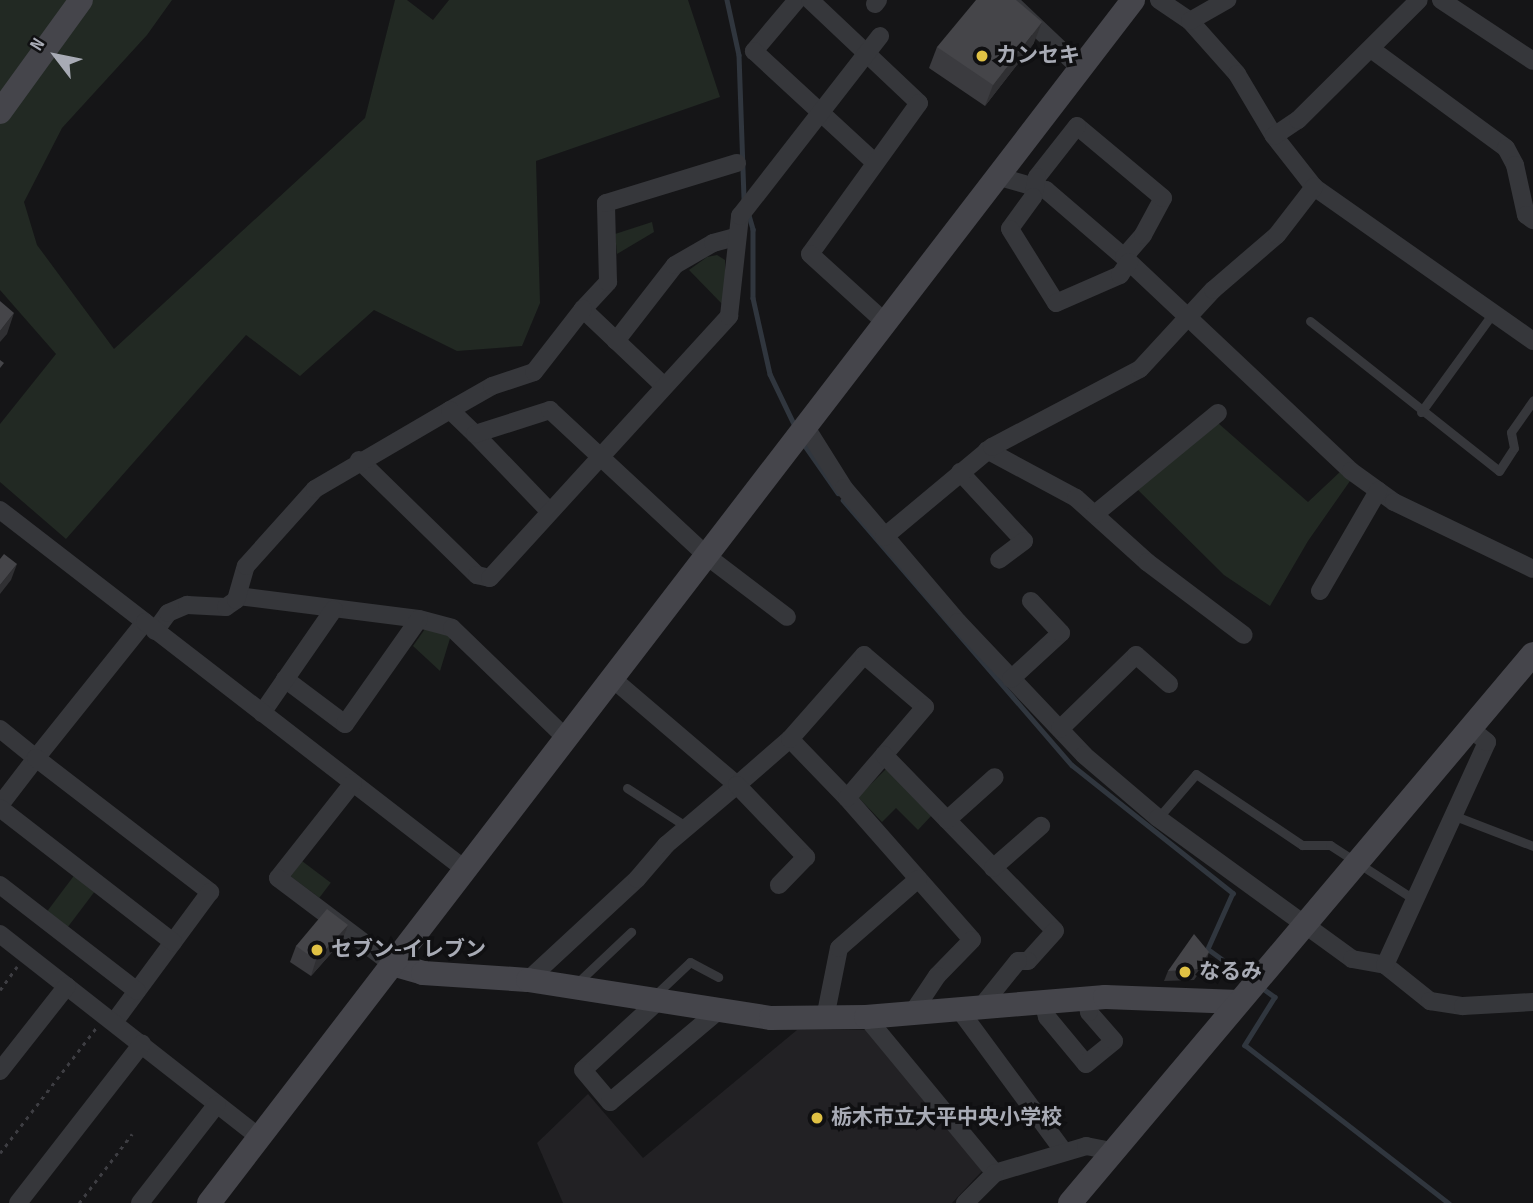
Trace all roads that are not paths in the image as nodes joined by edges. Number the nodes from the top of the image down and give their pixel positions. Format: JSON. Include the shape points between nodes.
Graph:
{"nodes":[{"id":1,"x":81,"y":0,"type":"edge"},
{"id":2,"x":797,"y":0,"type":"edge"},
{"id":3,"x":810,"y":0,"type":"edge"},
{"id":4,"x":1008,"y":0,"type":"edge"},
{"id":5,"x":1133,"y":0,"type":"edge"},
{"id":6,"x":1160,"y":0,"type":"edge"},
{"id":7,"x":1227,"y":0,"type":"edge"},
{"id":8,"x":1419,"y":0,"type":"edge"},
{"id":9,"x":1441,"y":0,"type":"edge"},
{"id":10,"x":1190,"y":21,"type":"junction"},
{"id":11,"x":880,"y":36,"type":"dead end"},
{"id":12,"x":1371,"y":49,"type":"junction"},
{"id":13,"x":866,"y":53,"type":"junction"},
{"id":14,"x":1533,"y":61,"type":"edge"},
{"id":15,"x":1081,"y":69,"type":"junction"},
{"id":16,"x":819,"y":111,"type":"junction"},
{"id":17,"x":0,"y":113,"type":"edge"},
{"id":18,"x":1274,"y":136,"type":"junction"},
{"id":19,"x":873,"y":162,"type":"junction"},
{"id":20,"x":737,"y":163,"type":"dead end"},
{"id":21,"x":1000,"y":177,"type":"junction"},
{"id":22,"x":1035,"y":184,"type":"junction"},
{"id":23,"x":1314,"y":187,"type":"junction"},
{"id":24,"x":1533,"y":220,"type":"edge"},
{"id":25,"x":735,"y":237,"type":"junction"},
{"id":26,"x":1127,"y":260,"type":"junction"},
{"id":27,"x":583,"y":309,"type":"junction"},
{"id":28,"x":1493,"y":313,"type":"junction"},
{"id":29,"x":1187,"y":316,"type":"junction"},
{"id":30,"x":1310,"y":321,"type":"dead end"},
{"id":31,"x":887,"y":324,"type":"junction"},
{"id":32,"x":616,"y":341,"type":"junction"},
{"id":33,"x":1533,"y":341,"type":"edge"},
{"id":34,"x":664,"y":386,"type":"junction"},
{"id":35,"x":1533,"y":400,"type":"edge"},
{"id":36,"x":450,"y":410,"type":"junction"},
{"id":37,"x":1421,"y":412,"type":"junction"},
{"id":38,"x":1218,"y":413,"type":"dead end"},
{"id":39,"x":807,"y":429,"type":"junction"},
{"id":40,"x":475,"y":434,"type":"junction"},
{"id":41,"x":987,"y":450,"type":"junction"},
{"id":42,"x":599,"y":456,"type":"junction"},
{"id":43,"x":359,"y":460,"type":"junction"},
{"id":44,"x":960,"y":472,"type":"junction"},
{"id":45,"x":1378,"y":491,"type":"junction"},
{"id":46,"x":0,"y":510,"type":"edge"},
{"id":47,"x":550,"y":512,"type":"junction"},
{"id":48,"x":1095,"y":514,"type":"junction"},
{"id":49,"x":884,"y":537,"type":"junction"},
{"id":50,"x":708,"y":557,"type":"junction"},
{"id":51,"x":999,"y":560,"type":"dead end"},
{"id":52,"x":1533,"y":569,"type":"edge"},
{"id":53,"x":1321,"y":590,"type":"dead end"},
{"id":54,"x":238,"y":596,"type":"junction"},
{"id":55,"x":1031,"y":601,"type":"dead end"},
{"id":56,"x":334,"y":609,"type":"junction"},
{"id":57,"x":787,"y":617,"type":"dead end"},
{"id":58,"x":419,"y":619,"type":"junction"},
{"id":59,"x":150,"y":626,"type":"junction"},
{"id":60,"x":1244,"y":635,"type":"dead end"},
{"id":61,"x":1529,"y":665,"type":"edge"},
{"id":62,"x":285,"y":679,"type":"junction"},
{"id":63,"x":1011,"y":679,"type":"junction"},
{"id":64,"x":614,"y":680,"type":"junction"},
{"id":65,"x":1168,"y":684,"type":"dead end"},
{"id":66,"x":262,"y":713,"type":"junction"},
{"id":67,"x":1470,"y":728,"type":"junction"},
{"id":68,"x":0,"y":729,"type":"edge"},
{"id":69,"x":1060,"y":729,"type":"junction"},
{"id":70,"x":567,"y":739,"type":"junction"},
{"id":71,"x":790,"y":739,"type":"junction"},
{"id":72,"x":884,"y":755,"type":"junction"},
{"id":73,"x":36,"y":758,"type":"junction"},
{"id":74,"x":995,"y":777,"type":"dead end"},
{"id":75,"x":353,"y":783,"type":"junction"},
{"id":76,"x":737,"y":785,"type":"junction"},
{"id":77,"x":627,"y":788,"type":"dead end"},
{"id":78,"x":847,"y":798,"type":"junction"},
{"id":79,"x":0,"y":807,"type":"edge"},
{"id":80,"x":1455,"y":816,"type":"junction"},
{"id":81,"x":1158,"y":818,"type":"junction"},
{"id":82,"x":947,"y":820,"type":"junction"},
{"id":83,"x":1041,"y":826,"type":"dead end"},
{"id":84,"x":687,"y":827,"type":"junction"},
{"id":85,"x":1533,"y":846,"type":"edge"},
{"id":86,"x":1355,"y":863,"type":"junction"},
{"id":87,"x":993,"y":868,"type":"junction"},
{"id":88,"x":465,"y":869,"type":"junction"},
{"id":89,"x":918,"y":879,"type":"junction"},
{"id":90,"x":0,"y":885,"type":"edge"},
{"id":91,"x":779,"y":885,"type":"dead end"},
{"id":92,"x":1412,"y":898,"type":"junction"},
{"id":93,"x":1303,"y":923,"type":"junction"},
{"id":94,"x":631,"y":932,"type":"dead end"},
{"id":95,"x":0,"y":934,"type":"edge"},
{"id":96,"x":173,"y":942,"type":"junction"},
{"id":97,"x":392,"y":964,"type":"junction"},
{"id":98,"x":1385,"y":965,"type":"junction"},
{"id":99,"x":718,"y":977,"type":"dead end"},
{"id":100,"x":527,"y":980,"type":"junction"},
{"id":101,"x":66,"y":986,"type":"junction"},
{"id":102,"x":572,"y":987,"type":"junction"},
{"id":103,"x":137,"y":991,"type":"junction"},
{"id":104,"x":1086,"y":998,"type":"junction"},
{"id":105,"x":653,"y":1001,"type":"junction"},
{"id":106,"x":1043,"y":1002,"type":"junction"},
{"id":107,"x":1239,"y":1002,"type":"junction"},
{"id":108,"x":1533,"y":1002,"type":"edge"},
{"id":109,"x":969,"y":1007,"type":"junction"},
{"id":110,"x":717,"y":1012,"type":"junction"},
{"id":111,"x":914,"y":1012,"type":"junction"},
{"id":112,"x":866,"y":1017,"type":"junction"},
{"id":113,"x":825,"y":1018,"type":"junction"},
{"id":114,"x":110,"y":1019,"type":"junction"},
{"id":115,"x":142,"y":1044,"type":"junction"},
{"id":116,"x":0,"y":1072,"type":"edge"},
{"id":117,"x":217,"y":1104,"type":"junction"},
{"id":118,"x":259,"y":1137,"type":"junction"},
{"id":119,"x":1112,"y":1151,"type":"junction"},
{"id":120,"x":1064,"y":1152,"type":"junction"},
{"id":121,"x":995,"y":1172,"type":"junction"},
{"id":122,"x":18,"y":1203,"type":"edge"},
{"id":123,"x":140,"y":1203,"type":"edge"},
{"id":124,"x":209,"y":1203,"type":"edge"},
{"id":125,"x":965,"y":1203,"type":"edge"},
{"id":126,"x":1070,"y":1203,"type":"edge"}],
"edges":[{"from":1,"to":17,"type":"street"},
{"from":2,"to":16,"type":"street","via":[[754,51]]},
{"from":3,"to":13,"type":"street"},
{"from":4,"to":15,"type":"street"},
{"from":5,"to":15,"type":"street"},
{"from":6,"to":10,"type":"street"},
{"from":7,"to":10,"type":"street"},
{"from":8,"to":12,"type":"street"},
{"from":9,"to":14,"type":"street"},
{"from":10,"to":18,"type":"street","via":[[1237,75]]},
{"from":11,"to":13,"type":"street"},
{"from":12,"to":18,"type":"street","via":[[1298,120]]},
{"from":12,"to":24,"type":"street","via":[[1506,148],[1515,165],[1526,215]]},
{"from":13,"to":16,"type":"street"},
{"from":13,"to":19,"type":"street","via":[[919,103]]},
{"from":15,"to":21,"type":"street"},
{"from":16,"to":19,"type":"street"},
{"from":16,"to":25,"type":"street","via":[[740,216]]},
{"from":18,"to":23,"type":"street"},
{"from":19,"to":31,"type":"street","via":[[876,166],[810,254]]},
{"from":20,"to":27,"type":"street","via":[[606,203],[608,282]]},
{"from":21,"to":22,"type":"street"},
{"from":21,"to":31,"type":"street"},
{"from":22,"to":26,"type":"street"},
{"from":22,"to":26,"type":"street","via":[[1033,197],[1010,229],[1056,303],[1120,275]]},
{"from":22,"to":26,"type":"street","via":[[1077,126],[1163,198]]},
{"from":23,"to":28,"type":"street"},
{"from":23,"to":29,"type":"street","via":[[1278,235]]},
{"from":25,"to":32,"type":"street","via":[[713,243],[675,265]]},
{"from":25,"to":34,"type":"street","via":[[729,316]]},
{"from":26,"to":29,"type":"street"},
{"from":27,"to":32,"type":"street"},
{"from":27,"to":36,"type":"street","via":[[534,372],[492,386]]},
{"from":28,"to":33,"type":"street"},
{"from":28,"to":37,"type":"lane"},
{"from":29,"to":41,"type":"street","via":[[1140,369]]},
{"from":29,"to":45,"type":"street"},
{"from":30,"to":37,"type":"lane"},
{"from":31,"to":39,"type":"street"},
{"from":32,"to":34,"type":"street"},
{"from":34,"to":42,"type":"street"},
{"from":35,"to":37,"type":"lane","via":[[1511,432],[1514,448],[1499,471]]},
{"from":36,"to":40,"type":"street"},
{"from":36,"to":43,"type":"street"},
{"from":38,"to":48,"type":"street"},
{"from":39,"to":49,"type":"street","via":[[844,488]]},
{"from":39,"to":50,"type":"street"},
{"from":40,"to":42,"type":"street","via":[[550,410]]},
{"from":40,"to":47,"type":"street"},
{"from":41,"to":44,"type":"street"},
{"from":41,"to":48,"type":"street","via":[[1076,498]]},
{"from":42,"to":47,"type":"street"},
{"from":42,"to":50,"type":"street"},
{"from":43,"to":47,"type":"street","via":[[484,578],[490,578]]},
{"from":43,"to":54,"type":"street","via":[[315,489],[246,566]]},
{"from":44,"to":49,"type":"street"},
{"from":44,"to":51,"type":"street","via":[[1024,541]]},
{"from":45,"to":52,"type":"street"},
{"from":45,"to":53,"type":"street"},
{"from":46,"to":59,"type":"street"},
{"from":48,"to":60,"type":"street","via":[[1147,562]]},
{"from":49,"to":63,"type":"street"},
{"from":50,"to":57,"type":"street"},
{"from":50,"to":64,"type":"street"},
{"from":54,"to":56,"type":"street"},
{"from":54,"to":59,"type":"street","via":[[226,607],[187,605]]},
{"from":55,"to":63,"type":"street","via":[[1061,633]]},
{"from":56,"to":58,"type":"street"},
{"from":56,"to":62,"type":"street"},
{"from":58,"to":62,"type":"street","via":[[345,724]]},
{"from":58,"to":70,"type":"street","via":[[452,628]]},
{"from":59,"to":66,"type":"street"},
{"from":59,"to":73,"type":"street"},
{"from":61,"to":67,"type":"street"},
{"from":62,"to":66,"type":"street"},
{"from":63,"to":69,"type":"street"},
{"from":64,"to":70,"type":"street"},
{"from":64,"to":76,"type":"street"},
{"from":65,"to":69,"type":"street","via":[[1136,655]]},
{"from":66,"to":75,"type":"street"},
{"from":67,"to":80,"type":"street","via":[[1487,742]]},
{"from":67,"to":86,"type":"street"},
{"from":68,"to":73,"type":"street"},
{"from":69,"to":81,"type":"street"},
{"from":70,"to":88,"type":"street"},
{"from":71,"to":72,"type":"street","via":[[864,655],[925,707]]},
{"from":71,"to":76,"type":"street"},
{"from":71,"to":78,"type":"street"},
{"from":72,"to":78,"type":"street"},
{"from":72,"to":82,"type":"street"},
{"from":73,"to":79,"type":"street"},
{"from":73,"to":96,"type":"street","via":[[210,892]]},
{"from":74,"to":82,"type":"street"},
{"from":75,"to":88,"type":"street"},
{"from":75,"to":97,"type":"street","via":[[278,878]]},
{"from":76,"to":84,"type":"street"},
{"from":76,"to":91,"type":"street","via":[[806,857]]},
{"from":77,"to":84,"type":"lane"},
{"from":78,"to":89,"type":"street"},
{"from":79,"to":96,"type":"street"},
{"from":80,"to":85,"type":"lane"},
{"from":80,"to":92,"type":"street"},
{"from":81,"to":86,"type":"lane","via":[[1196,774],[1302,845],[1330,845]]},
{"from":81,"to":93,"type":"street"},
{"from":82,"to":87,"type":"street"},
{"from":83,"to":87,"type":"street"},
{"from":84,"to":100,"type":"street"},
{"from":86,"to":92,"type":"lane"},
{"from":86,"to":93,"type":"street"},
{"from":87,"to":109,"type":"street","via":[[1055,931],[1028,961],[1018,961]]},
{"from":88,"to":97,"type":"street"},
{"from":89,"to":111,"type":"street","via":[[972,940],[937,976]]},
{"from":89,"to":113,"type":"street","via":[[839,948]]},
{"from":90,"to":103,"type":"street"},
{"from":92,"to":98,"type":"street"},
{"from":93,"to":98,"type":"street","via":[[1352,959]]},
{"from":93,"to":107,"type":"street"},
{"from":94,"to":102,"type":"lane"},
{"from":95,"to":101,"type":"street"},
{"from":96,"to":103,"type":"street"},
{"from":97,"to":100,"type":"street","via":[[423,973]]},
{"from":97,"to":118,"type":"street"},
{"from":98,"to":108,"type":"street","via":[[1430,1001],[1463,1006]]},
{"from":99,"to":105,"type":"lane","via":[[690,962]]},
{"from":100,"to":102,"type":"street"},
{"from":101,"to":114,"type":"street"},
{"from":101,"to":116,"type":"street"},
{"from":102,"to":105,"type":"street"},
{"from":103,"to":114,"type":"street"},
{"from":104,"to":106,"type":"street"},
{"from":104,"to":106,"type":"street","via":[[1089,1012],[1114,1041],[1086,1064],[1047,1017]]},
{"from":104,"to":107,"type":"street","via":[[1184,997]]},
{"from":105,"to":110,"type":"street"},
{"from":105,"to":110,"type":"street","via":[[583,1070],[610,1102]]},
{"from":106,"to":109,"type":"street"},
{"from":107,"to":119,"type":"street"},
{"from":109,"to":111,"type":"street"},
{"from":109,"to":120,"type":"street"},
{"from":110,"to":113,"type":"street"},
{"from":111,"to":112,"type":"street"},
{"from":112,"to":113,"type":"street"},
{"from":112,"to":121,"type":"street"},
{"from":114,"to":115,"type":"street"},
{"from":115,"to":117,"type":"street"},
{"from":115,"to":122,"type":"street"},
{"from":117,"to":118,"type":"street"},
{"from":117,"to":123,"type":"street"},
{"from":118,"to":124,"type":"street"},
{"from":119,"to":120,"type":"street","via":[[1098,1146]]},
{"from":119,"to":126,"type":"street"},
{"from":120,"to":121,"type":"street"},
{"from":121,"to":125,"type":"street"}]}
